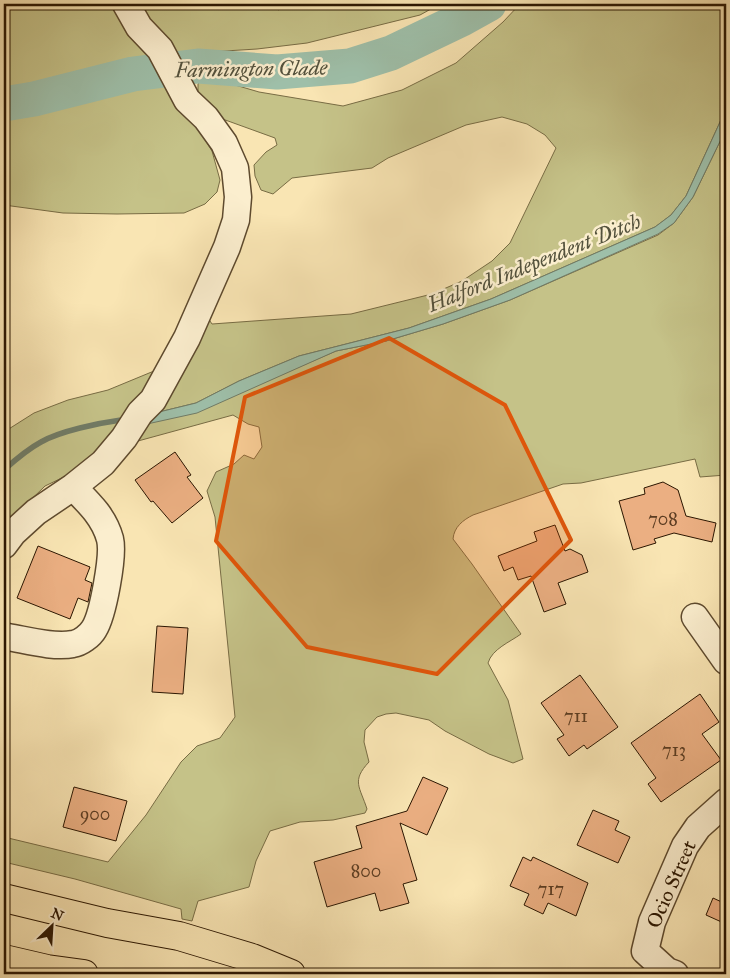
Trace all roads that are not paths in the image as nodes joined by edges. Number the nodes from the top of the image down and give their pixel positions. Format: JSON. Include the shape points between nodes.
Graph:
{"nodes":[{"id":1,"x":126,"y":4,"type":"edge"},
{"id":2,"x":74,"y":487,"type":"junction"},
{"id":3,"x":4,"y":545,"type":"edge"},
{"id":4,"x":695,"y":617,"type":"dead end"},
{"id":5,"x":4,"y":637,"type":"edge"},
{"id":6,"x":726,"y":661,"type":"edge"},
{"id":7,"x":726,"y":802,"type":"edge"},
{"id":8,"x":4,"y":898,"type":"edge"},
{"id":9,"x":4,"y":959,"type":"edge"},
{"id":10,"x":84,"y":974,"type":"edge"},
{"id":11,"x":291,"y":974,"type":"edge"},
{"id":12,"x":675,"y":974,"type":"edge"}],
"edges":[{"from":1,"to":2,"type":"street","via":[[139,27],[160,49],[187,100],[206,118],[224,143],[234,168],[238,197],[236,220],[187,338],[153,400],[103,463]]},
{"from":2,"to":3,"type":"street","via":[[36,512]]},
{"from":2,"to":5,"type":"street","via":[[101,516],[110,540],[108,578],[94,628],[87,637],[73,644]]},
{"from":4,"to":6,"type":"street"},
{"from":7,"to":12,"type":"street","name":"Ocio Street","via":[[698,827],[685,846],[652,922],[645,951]]},
{"from":8,"to":11,"type":"main road","via":[[107,923],[179,936],[252,958]]},
{"from":9,"to":10,"type":"main road"}]}
